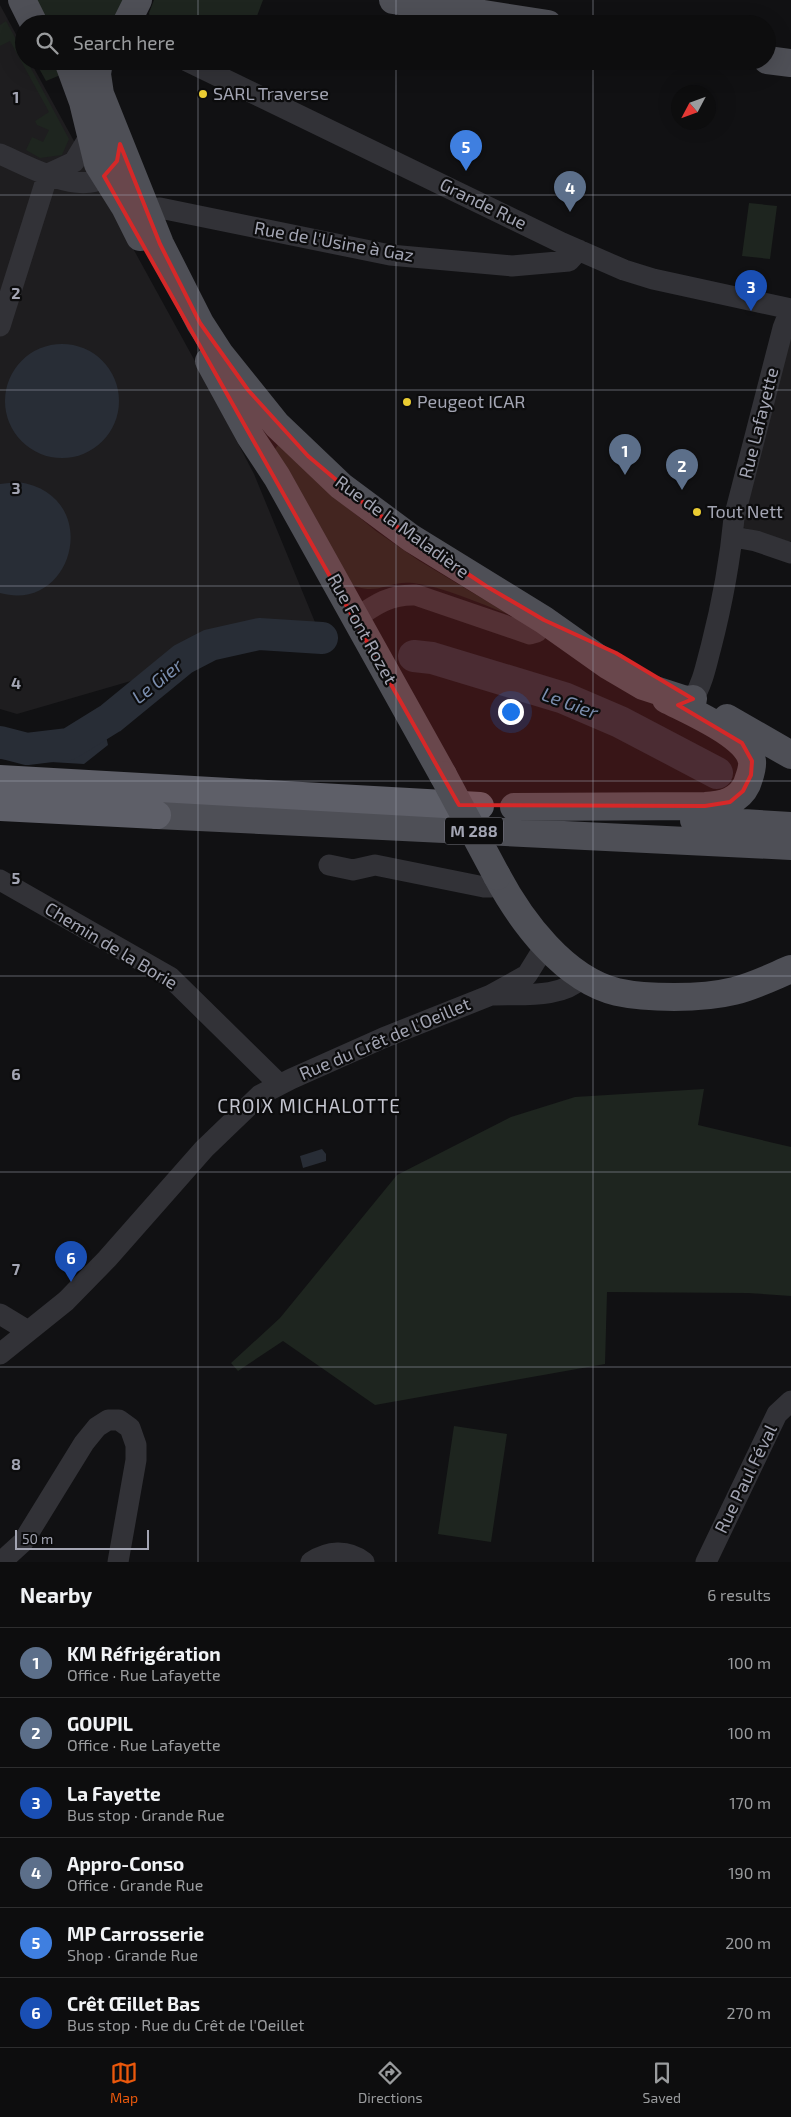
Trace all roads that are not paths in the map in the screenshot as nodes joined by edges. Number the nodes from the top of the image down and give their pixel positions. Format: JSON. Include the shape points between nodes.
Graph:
{"nodes":[{"id":1,"x":138,"y":0,"type":"edge"},
{"id":2,"x":393,"y":0,"type":"edge"},
{"id":3,"x":130,"y":15,"type":"edge"},
{"id":4,"x":490,"y":15,"type":"edge"},
{"id":5,"x":776,"y":61,"type":"edge"},
{"id":6,"x":791,"y":63,"type":"edge"},
{"id":7,"x":71,"y":70,"type":"edge"},
{"id":8,"x":99,"y":70,"type":"edge"},
{"id":9,"x":207,"y":70,"type":"edge"},
{"id":10,"x":91,"y":134,"type":"junction"},
{"id":11,"x":120,"y":144,"type":"junction"},
{"id":12,"x":0,"y":154,"type":"edge"},
{"id":13,"x":48,"y":174,"type":"junction"},
{"id":14,"x":104,"y":176,"type":"junction"},
{"id":15,"x":146,"y":210,"type":"junction"},
{"id":16,"x":579,"y":250,"type":"junction"},
{"id":17,"x":791,"y":310,"type":"edge"},
{"id":18,"x":191,"y":316,"type":"junction"},
{"id":19,"x":0,"y":326,"type":"edge"},
{"id":20,"x":277,"y":425,"type":"junction"},
{"id":21,"x":277,"y":477,"type":"junction"},
{"id":22,"x":734,"y":537,"type":"junction"},
{"id":23,"x":791,"y":553,"type":"edge"},
{"id":24,"x":356,"y":618,"type":"junction"},
{"id":25,"x":544,"y":620,"type":"junction"},
{"id":26,"x":643,"y":686,"type":"junction"},
{"id":27,"x":694,"y":699,"type":"junction"},
{"id":28,"x":791,"y":755,"type":"edge"},
{"id":29,"x":0,"y":779,"type":"edge"},
{"id":30,"x":480,"y":806,"type":"joint"},
{"id":31,"x":0,"y":807,"type":"edge"},
{"id":32,"x":514,"y":807,"type":"junction"},
{"id":33,"x":157,"y":816,"type":"joint"},
{"id":34,"x":791,"y":826,"type":"edge"},
{"id":35,"x":791,"y":846,"type":"edge"},
{"id":36,"x":329,"y":865,"type":"dead end"},
{"id":37,"x":499,"y":879,"type":"junction"},
{"id":38,"x":0,"y":880,"type":"edge"},
{"id":39,"x":545,"y":946,"type":"junction"},
{"id":40,"x":791,"y":969,"type":"edge"},
{"id":41,"x":584,"y":977,"type":"junction"},
{"id":42,"x":491,"y":995,"type":"junction"},
{"id":43,"x":280,"y":1084,"type":"junction"},
{"id":44,"x":0,"y":1314,"type":"edge"},
{"id":45,"x":28,"y":1331,"type":"junction"},
{"id":46,"x":0,"y":1354,"type":"edge"},
{"id":47,"x":791,"y":1401,"type":"edge"},
{"id":48,"x":1,"y":1562,"type":"edge"},
{"id":49,"x":118,"y":1562,"type":"edge"},
{"id":50,"x":311,"y":1562,"type":"edge"},
{"id":51,"x":364,"y":1562,"type":"edge"},
{"id":52,"x":706,"y":1562,"type":"edge"}],
"edges":[{"from":1,"to":3,"type":"main road"},
{"from":2,"to":4,"type":"main road"},
{"from":5,"to":6,"type":"main road"},
{"from":7,"to":10,"type":"main road"},
{"from":8,"to":11,"type":"main road","via":[[98,84]]},
{"from":9,"to":16,"type":"street","name":"Grande Rue"},
{"from":10,"to":13,"type":"street","via":[[74,162]]},
{"from":10,"to":14,"type":"main road"},
{"from":11,"to":14,"type":"street","via":[[117,161]]},
{"from":11,"to":15,"type":"main road"},
{"from":12,"to":13,"type":"street"},
{"from":13,"to":14,"type":"street","via":[[79,183],[89,183]]},
{"from":13,"to":19,"type":"street"},
{"from":14,"to":18,"type":"main road"},
{"from":15,"to":16,"type":"street","name":"Rue de l'Usine à Gaz","via":[[160,208],[390,256],[512,266],[569,261]]},
{"from":15,"to":18,"type":"main road"},
{"from":16,"to":17,"type":"street","name":"Grande Rue","via":[[653,279]]},
{"from":17,"to":22,"type":"street","name":"Rue Lafayette","via":[[783,328],[734,518]]},
{"from":18,"to":20,"type":"main road","name":"Rue de la Maladière"},
{"from":18,"to":21,"type":"main road","name":"Rue Font Rozet","via":[[250,436]]},
{"from":20,"to":21,"type":"main road","via":[[268,433],[265,442]]},
{"from":20,"to":25,"type":"main road","name":"Rue de la Maladière","via":[[341,486],[372,510],[460,570]]},
{"from":21,"to":24,"type":"main road","name":"Rue Font Rozet"},
{"from":22,"to":23,"type":"street"},
{"from":22,"to":27,"type":"street","name":"Rue Lafayette","via":[[722,606],[703,678]]},
{"from":24,"to":25,"type":"street","via":[[388,598],[402,594],[416,595],[530,634],[537,632]]},
{"from":24,"to":37,"type":"main road","name":"Rue Font Rozet","bridge":true},
{"from":25,"to":26,"type":"main road","name":"Rue de la Maladière"},
{"from":25,"to":27,"type":"main road","name":"Rue de la Maladière","via":[[616,653]]},
{"from":26,"to":27,"type":"main road","name":"Rue de la Maladière","via":[[686,700]]},
{"from":26,"to":32,"type":"main road","via":[[742,743],[752,761],[743,791],[730,802],[718,806]]},
{"from":27,"to":28,"type":"main road"},
{"from":29,"to":30,"type":"highway","number":"M 288"},
{"from":30,"to":32,"type":"main road"},
{"from":31,"to":33,"type":"highway","number":"M 288"},
{"from":32,"to":34,"type":"main road","number":"M 288"},
{"from":33,"to":35,"type":"main road","number":"M 288"},
{"from":36,"to":37,"type":"street","via":[[353,870],[381,866],[484,887],[491,887]]},
{"from":37,"to":39,"type":"main road","name":"Rue Font Rozet"},
{"from":38,"to":43,"type":"street","name":"Chemin de la Borie","via":[[170,977]]},
{"from":39,"to":41,"type":"main road"},
{"from":39,"to":42,"type":"street","via":[[527,975]]},
{"from":40,"to":41,"type":"main road","via":[[734,991],[702,997],[661,997],[616,991]]},
{"from":41,"to":42,"type":"street","via":[[575,985],[548,994]]},
{"from":42,"to":43,"type":"street","name":"Rue du Crêt de l'Oeillet"},
{"from":43,"to":45,"type":"street","name":"Rue du Crêt de l'Oeillet","via":[[260,1095],[227,1125],[66,1301]]},
{"from":44,"to":45,"type":"street"},
{"from":45,"to":46,"type":"street","name":"Rue du Crêt de l'Oeillet"},
{"from":47,"to":52,"type":"street","name":"Rue Paul Féval","via":[[777,1414]]},
{"from":48,"to":49,"type":"street","via":[[22,1542],[97,1427],[108,1420],[119,1420],[130,1428],[136,1445],[136,1460]]},
{"from":50,"to":51,"type":"street","via":[[336,1551],[356,1556]]}]}
